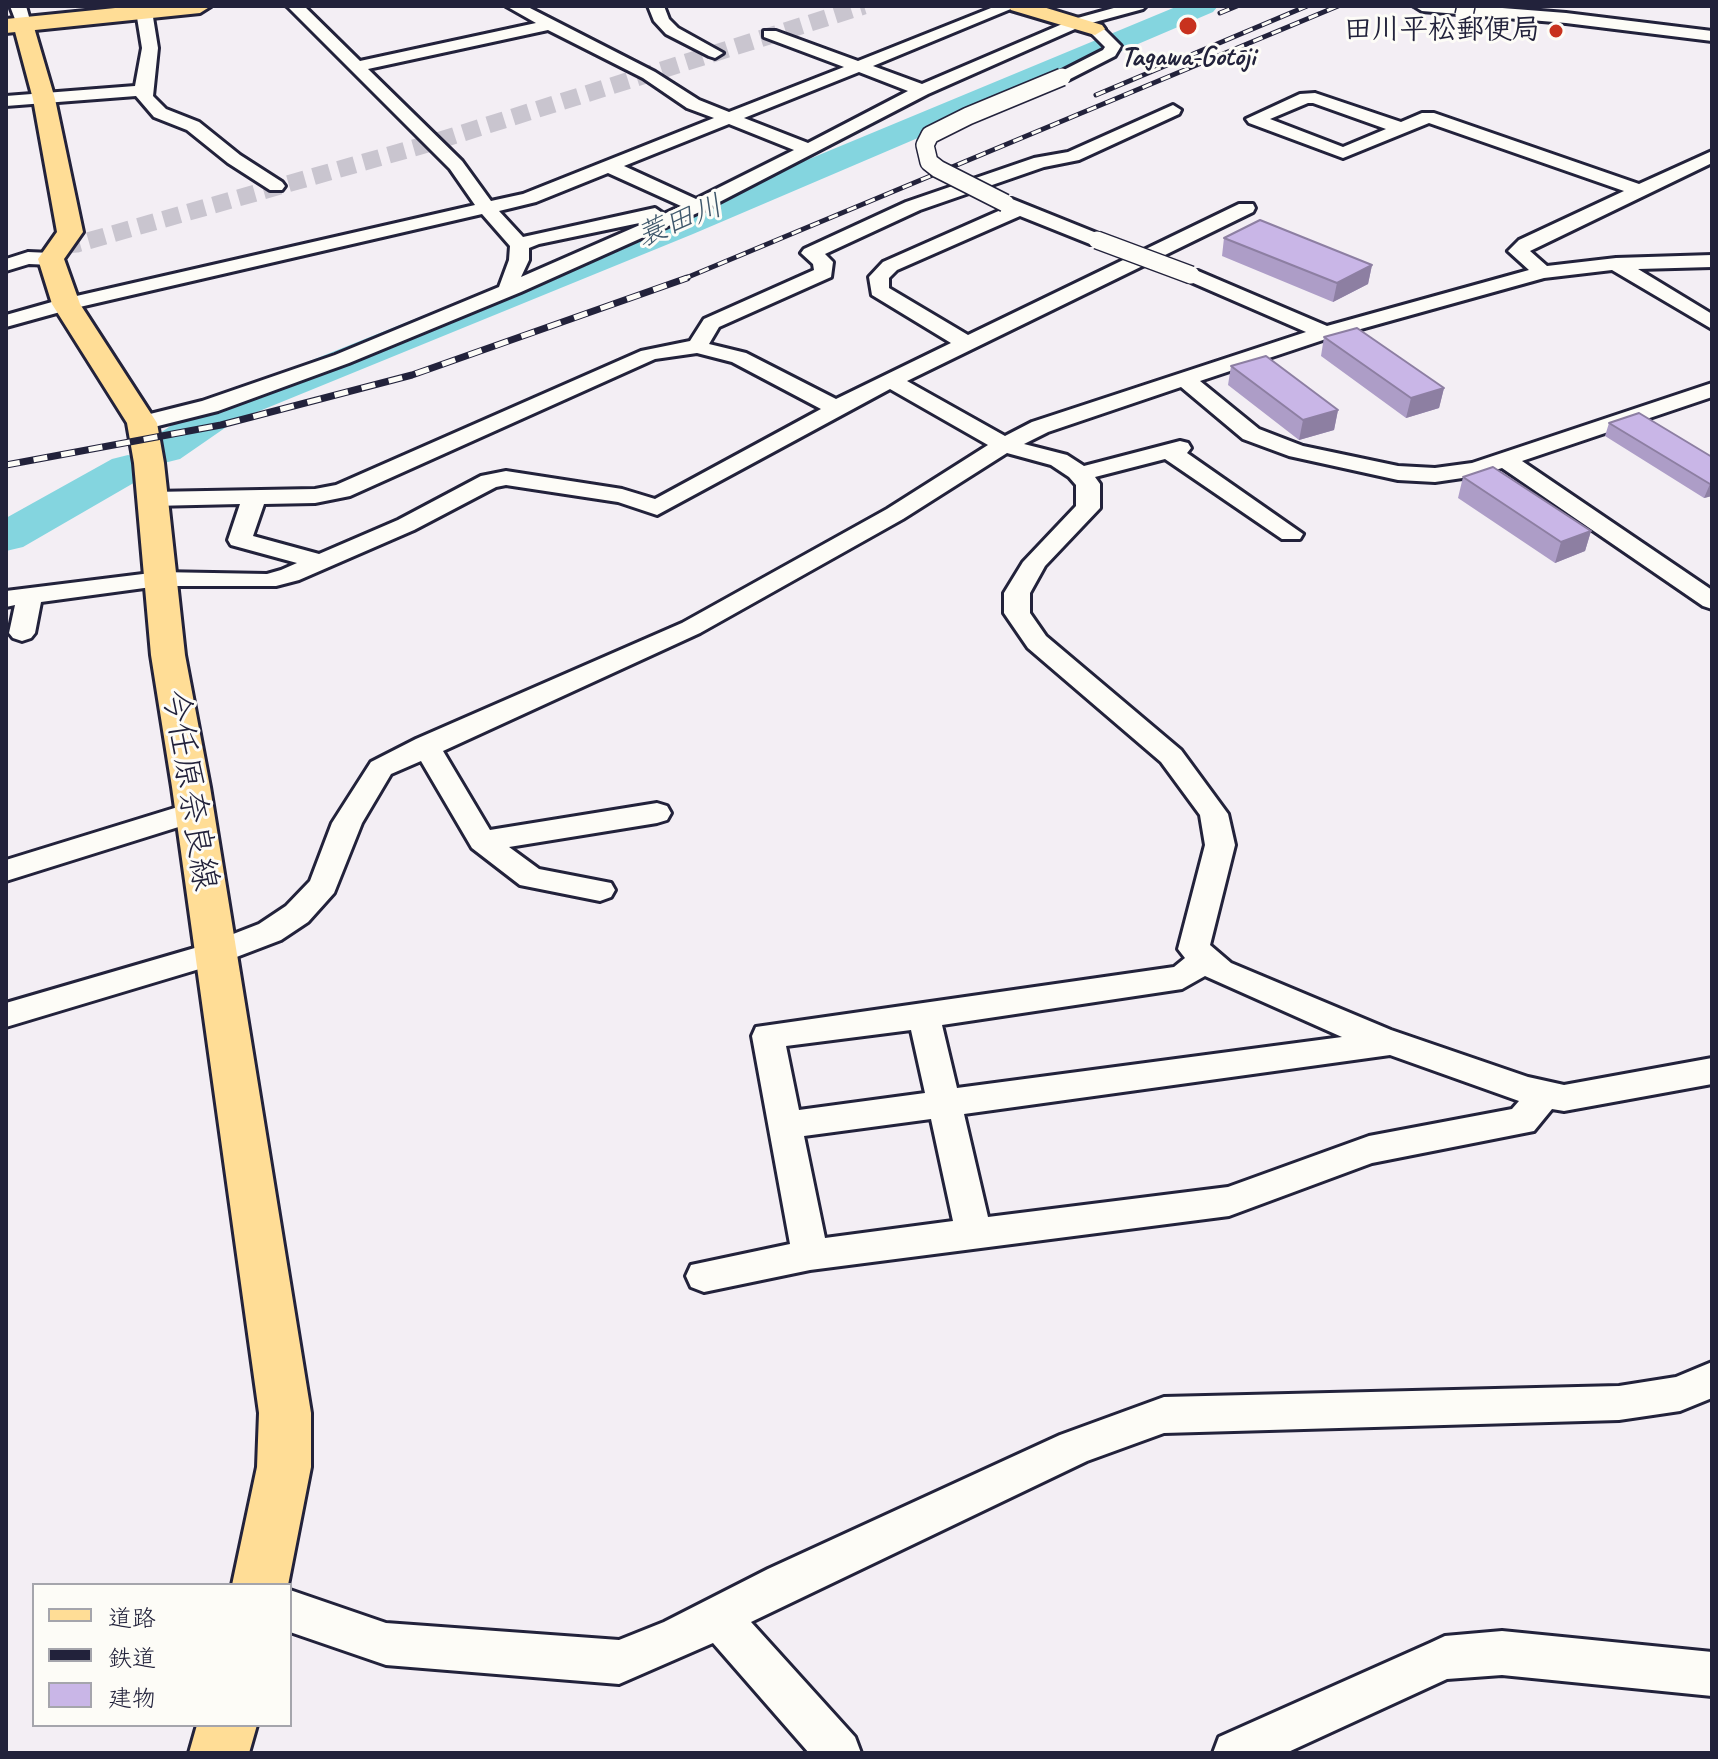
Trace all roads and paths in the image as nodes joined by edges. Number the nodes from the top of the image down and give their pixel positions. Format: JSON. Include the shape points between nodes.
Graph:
{"nodes":[{"id":1,"x":200,"y":6,"type":"edge"},
{"id":2,"x":295,"y":6,"type":"edge"},
{"id":3,"x":514,"y":6,"type":"edge"},
{"id":4,"x":656,"y":6,"type":"edge"},
{"id":5,"x":1010,"y":6,"type":"edge"},
{"id":6,"x":1018,"y":6,"type":"edge"},
{"id":7,"x":1138,"y":6,"type":"edge"},
{"id":8,"x":1422,"y":6,"type":"edge"},
{"id":9,"x":144,"y":11,"type":"junction"},
{"id":10,"x":1568,"y":12,"type":"edge"},
{"id":11,"x":16,"y":19,"type":"edge"},
{"id":12,"x":548,"y":25,"type":"junction"},
{"id":13,"x":1087,"y":26,"type":"junction"},
{"id":14,"x":770,"y":34,"type":"dead end"},
{"id":15,"x":1712,"y":36,"type":"edge"},
{"id":16,"x":715,"y":53,"type":"dead end"},
{"id":17,"x":356,"y":67,"type":"junction"},
{"id":18,"x":857,"y":67,"type":"junction"},
{"id":19,"x":143,"y":90,"type":"junction"},
{"id":20,"x":922,"y":90,"type":"junction"},
{"id":21,"x":44,"y":99,"type":"junction"},
{"id":22,"x":6,"y":101,"type":"edge"},
{"id":23,"x":1173,"y":110,"type":"dead end"},
{"id":24,"x":728,"y":120,"type":"junction"},
{"id":25,"x":1401,"y":128,"type":"junction"},
{"id":26,"x":809,"y":150,"type":"junction"},
{"id":27,"x":1712,"y":156,"type":"edge"},
{"id":28,"x":610,"y":167,"type":"junction"},
{"id":29,"x":276,"y":186,"type":"dead end"},
{"id":30,"x":1639,"y":190,"type":"junction"},
{"id":31,"x":697,"y":206,"type":"junction"},
{"id":32,"x":1012,"y":206,"type":"junction"},
{"id":33,"x":1246,"y":208,"type":"dead end"},
{"id":34,"x":488,"y":210,"type":"junction"},
{"id":35,"x":669,"y":219,"type":"junction"},
{"id":36,"x":6,"y":244,"type":"edge"},
{"id":37,"x":520,"y":245,"type":"junction"},
{"id":38,"x":39,"y":259,"type":"junction"},
{"id":39,"x":1712,"y":261,"type":"edge"},
{"id":40,"x":1616,"y":264,"type":"junction"},
{"id":41,"x":6,"y":265,"type":"edge"},
{"id":42,"x":1543,"y":272,"type":"junction"},
{"id":43,"x":514,"y":288,"type":"junction"},
{"id":44,"x":66,"y":304,"type":"junction"},
{"id":45,"x":6,"y":321,"type":"edge"},
{"id":46,"x":1712,"y":323,"type":"edge"},
{"id":47,"x":1325,"y":333,"type":"junction"},
{"id":48,"x":967,"y":343,"type":"junction"},
{"id":49,"x":697,"y":347,"type":"junction"},
{"id":50,"x":1183,"y":378,"type":"junction"},
{"id":51,"x":893,"y":382,"type":"junction"},
{"id":52,"x":1712,"y":390,"type":"edge"},
{"id":53,"x":836,"y":408,"type":"junction"},
{"id":54,"x":142,"y":423,"type":"junction"},
{"id":55,"x":1004,"y":445,"type":"junction"},
{"id":56,"x":1505,"y":460,"type":"junction"},
{"id":57,"x":1080,"y":474,"type":"junction"},
{"id":58,"x":254,"y":497,"type":"junction"},
{"id":59,"x":152,"y":499,"type":"junction"},
{"id":60,"x":1291,"y":534,"type":"dead end"},
{"id":61,"x":321,"y":562,"type":"junction"},
{"id":62,"x":159,"y":579,"type":"junction"},
{"id":63,"x":18,"y":598,"type":"edge"},
{"id":64,"x":1712,"y":601,"type":"edge"},
{"id":65,"x":22,"y":633,"type":"dead end"},
{"id":66,"x":426,"y":745,"type":"junction"},
{"id":67,"x":194,"y":812,"type":"junction"},
{"id":68,"x":657,"y":813,"type":"dead end"},
{"id":69,"x":482,"y":841,"type":"junction"},
{"id":70,"x":6,"y":871,"type":"edge"},
{"id":71,"x":600,"y":890,"type":"dead end"},
{"id":72,"x":215,"y":953,"type":"junction"},
{"id":73,"x":1206,"y":959,"type":"junction"},
{"id":74,"x":6,"y":1015,"type":"edge"},
{"id":75,"x":924,"y":1016,"type":"junction"},
{"id":76,"x":1392,"y":1043,"type":"junction"},
{"id":77,"x":1712,"y":1071,"type":"edge"},
{"id":78,"x":1544,"y":1094,"type":"junction"},
{"id":79,"x":944,"y":1104,"type":"junction"},
{"id":80,"x":785,"y":1125,"type":"junction"},
{"id":81,"x":974,"y":1233,"type":"junction"},
{"id":82,"x":810,"y":1255,"type":"junction"},
{"id":83,"x":704,"y":1276,"type":"dead end"},
{"id":84,"x":1712,"y":1379,"type":"edge"},
{"id":85,"x":260,"y":1583,"type":"edge"},
{"id":86,"x":292,"y":1612,"type":"edge"},
{"id":87,"x":718,"y":1617,"type":"junction"},
{"id":88,"x":1712,"y":1674,"type":"edge"},
{"id":89,"x":226,"y":1727,"type":"edge"},
{"id":90,"x":219,"y":1753,"type":"edge"},
{"id":91,"x":839,"y":1753,"type":"edge"},
{"id":92,"x":1235,"y":1753,"type":"edge"}],
"edges":[{"from":1,"to":9,"type":"highway"},
{"from":2,"to":17,"type":"street"},
{"from":3,"to":12,"type":"street"},
{"from":4,"to":16,"type":"street","via":[[672,31]]},
{"from":5,"to":18,"type":"street"},
{"from":6,"to":13,"type":"main road"},
{"from":7,"to":13,"type":"street"},
{"from":8,"to":10,"type":"street"},
{"from":9,"to":11,"type":"highway"},
{"from":9,"to":19,"type":"street","via":[[150,48]]},
{"from":10,"to":15,"type":"street"},
{"from":11,"to":21,"type":"main road"},
{"from":12,"to":17,"type":"street"},
{"from":12,"to":24,"type":"street"},
{"from":13,"to":20,"type":"street"},
{"from":13,"to":32,"type":"street","bridge":true,"via":[[1113,46],[1109,53],[968,116],[930,135],[925,145],[929,162],[938,169]]},
{"from":14,"to":18,"type":"street"},
{"from":17,"to":34,"type":"street","via":[[456,165]]},
{"from":18,"to":20,"type":"street"},
{"from":18,"to":24,"type":"street"},
{"from":19,"to":21,"type":"street"},
{"from":19,"to":29,"type":"street","via":[[160,113],[193,126]]},
{"from":20,"to":26,"type":"street"},
{"from":21,"to":22,"type":"street"},
{"from":21,"to":38,"type":"main road","via":[[70,232]]},
{"from":23,"to":49,"type":"street","via":[[1073,156],[1040,162],[913,206],[811,253],[823,262],[824,273],[711,323]]},
{"from":24,"to":26,"type":"street"},
{"from":24,"to":28,"type":"street"},
{"from":25,"to":25,"type":"street","via":[[1343,153],[1255,119],[1315,98]]},
{"from":25,"to":30,"type":"street","via":[[1428,117]]},
{"from":26,"to":31,"type":"street"},
{"from":27,"to":30,"type":"street"},
{"from":28,"to":31,"type":"street"},
{"from":28,"to":34,"type":"street"},
{"from":30,"to":42,"type":"street","via":[[1518,251]]},
{"from":31,"to":35,"type":"street"},
{"from":32,"to":47,"type":"street","bridge":true},
{"from":32,"to":48,"type":"street","via":[[890,266],[879,277],[879,291]]},
{"from":33,"to":48,"type":"street"},
{"from":34,"to":37,"type":"street"},
{"from":34,"to":44,"type":"street"},
{"from":35,"to":37,"type":"street","via":[[643,214]]},
{"from":35,"to":43,"type":"street"},
{"from":36,"to":38,"type":"street"},
{"from":37,"to":43,"type":"street","via":[[508,285]]},
{"from":38,"to":41,"type":"street"},
{"from":38,"to":44,"type":"main road","name":"今任原奈良線"},
{"from":39,"to":40,"type":"street"},
{"from":40,"to":42,"type":"street"},
{"from":40,"to":46,"type":"street"},
{"from":42,"to":47,"type":"street"},
{"from":43,"to":54,"type":"street","via":[[342,359],[210,406]]},
{"from":44,"to":45,"type":"street"},
{"from":44,"to":54,"type":"main road","name":"今任原奈良線"},
{"from":47,"to":50,"type":"street"},
{"from":48,"to":51,"type":"street"},
{"from":49,"to":53,"type":"street","via":[[739,357]]},
{"from":49,"to":58,"type":"street","via":[[648,355],[342,491]]},
{"from":50,"to":55,"type":"street","via":[[1040,427]]},
{"from":50,"to":56,"type":"street","via":[[1251,434],[1297,451],[1398,473],[1435,475]]},
{"from":51,"to":53,"type":"street"},
{"from":51,"to":55,"type":"street"},
{"from":52,"to":56,"type":"street"},
{"from":53,"to":61,"type":"street","via":[[657,508],[622,496],[506,478],[489,481]]},
{"from":54,"to":59,"type":"main road","name":"今任原奈良線"},
{"from":55,"to":57,"type":"street","via":[[1059,460]]},
{"from":55,"to":66,"type":"street","via":[[895,514],[691,628]]},
{"from":56,"to":64,"type":"street"},
{"from":57,"to":60,"type":"street","via":[[1174,449]]},
{"from":57,"to":73,"type":"street","via":[[1088,484],[1088,508],[1035,562],[1017,593],[1017,613],[1037,642],[1171,756],[1214,814],[1220,845],[1194,949]]},
{"from":58,"to":59,"type":"street"},
{"from":58,"to":61,"type":"street","via":[[240,540]]},
{"from":59,"to":62,"type":"main road","name":"今任原奈良線"},
{"from":61,"to":62,"type":"street","via":[[267,581]]},
{"from":62,"to":63,"type":"street"},
{"from":62,"to":67,"type":"main road","name":"今任原奈良線"},
{"from":63,"to":65,"type":"street"},
{"from":66,"to":69,"type":"street"},
{"from":66,"to":72,"type":"street","via":[[381,768],[347,823],[323,886],[297,914],[270,932]]},
{"from":67,"to":70,"type":"street"},
{"from":67,"to":72,"type":"main road","name":"今任原奈良線"},
{"from":68,"to":69,"type":"street"},
{"from":69,"to":71,"type":"street","via":[[531,878]]},
{"from":72,"to":74,"type":"street"},
{"from":72,"to":85,"type":"main road","name":"今任原奈良線","via":[[285,1413],[284,1467]]},
{"from":73,"to":75,"type":"street","via":[[1182,977]]},
{"from":73,"to":76,"type":"street","via":[[1220,971]]},
{"from":75,"to":79,"type":"street"},
{"from":75,"to":80,"type":"street","via":[[768,1036]]},
{"from":76,"to":78,"type":"street"},
{"from":76,"to":79,"type":"street"},
{"from":77,"to":78,"type":"street","via":[[1564,1098]]},
{"from":78,"to":81,"type":"street","via":[[1522,1121],[1369,1150],[1229,1201]]},
{"from":79,"to":80,"type":"street"},
{"from":79,"to":81,"type":"street"},
{"from":80,"to":82,"type":"street"},
{"from":81,"to":82,"type":"street"},
{"from":82,"to":83,"type":"street"},
{"from":84,"to":87,"type":"street","via":[[1680,1394],[1619,1403],[1164,1415],[1074,1448]]},
{"from":86,"to":87,"type":"street","via":[[386,1644],[619,1662]]},
{"from":87,"to":91,"type":"street"},
{"from":88,"to":92,"type":"street","via":[[1502,1653],[1445,1658]]},
{"from":89,"to":90,"type":"main road"}]}
